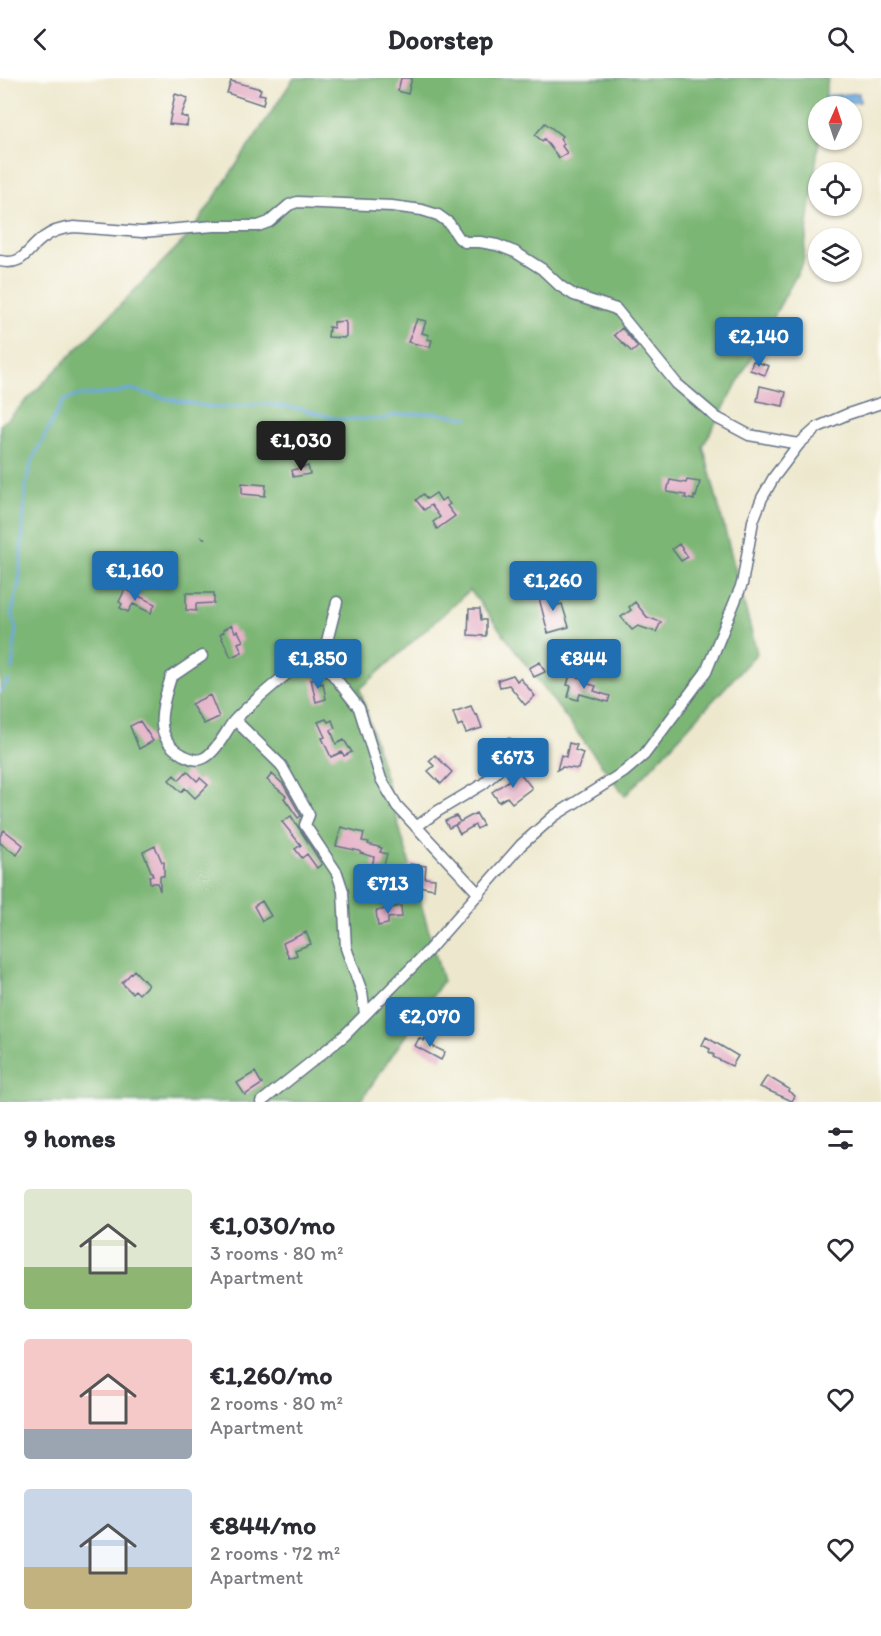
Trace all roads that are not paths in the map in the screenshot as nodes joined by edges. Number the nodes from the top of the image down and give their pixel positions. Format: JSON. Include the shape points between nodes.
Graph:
{"nodes":[{"id":1,"x":0,"y":261,"type":"edge"},
{"id":2,"x":881,"y":403,"type":"edge"},
{"id":3,"x":799,"y":444,"type":"junction"},
{"id":4,"x":337,"y":602,"type":"dead end"},
{"id":5,"x":202,"y":656,"type":"dead end"},
{"id":6,"x":322,"y":661,"type":"junction"},
{"id":7,"x":235,"y":720,"type":"junction"},
{"id":8,"x":509,"y":744,"type":"dead end"},
{"id":9,"x":417,"y":827,"type":"junction"},
{"id":10,"x":479,"y":894,"type":"junction"},
{"id":11,"x":365,"y":1014,"type":"junction"},
{"id":12,"x":261,"y":1102,"type":"edge"}],
"edges":[{"from":1,"to":3,"type":"street","via":[[17,261],[44,237],[63,228],[141,232],[258,226],[297,202],[422,210],[449,223],[465,242],[497,245],[514,252],[574,295],[616,309],[677,384],[717,418],[748,435]]},
{"from":2,"to":3,"type":"street","via":[[818,427]]},
{"from":3,"to":10,"type":"street","via":[[762,498],[753,521],[742,584],[706,672],[680,709],[644,755],[554,816],[521,845]]},
{"from":4,"to":6,"type":"street"},
{"from":5,"to":7,"type":"street","via":[[171,677],[161,712],[163,736],[178,752],[194,760],[204,758]]},
{"from":6,"to":7,"type":"street","via":[[305,662]]},
{"from":6,"to":9,"type":"street","via":[[359,708],[381,778],[397,806]]},
{"from":7,"to":11,"type":"street","via":[[281,765],[309,815],[305,825],[337,873],[343,891],[346,948]]},
{"from":8,"to":9,"type":"street","via":[[502,767]]},
{"from":9,"to":10,"type":"street"},
{"from":10,"to":11,"type":"street"},
{"from":11,"to":12,"type":"street","via":[[344,1036]]}]}
